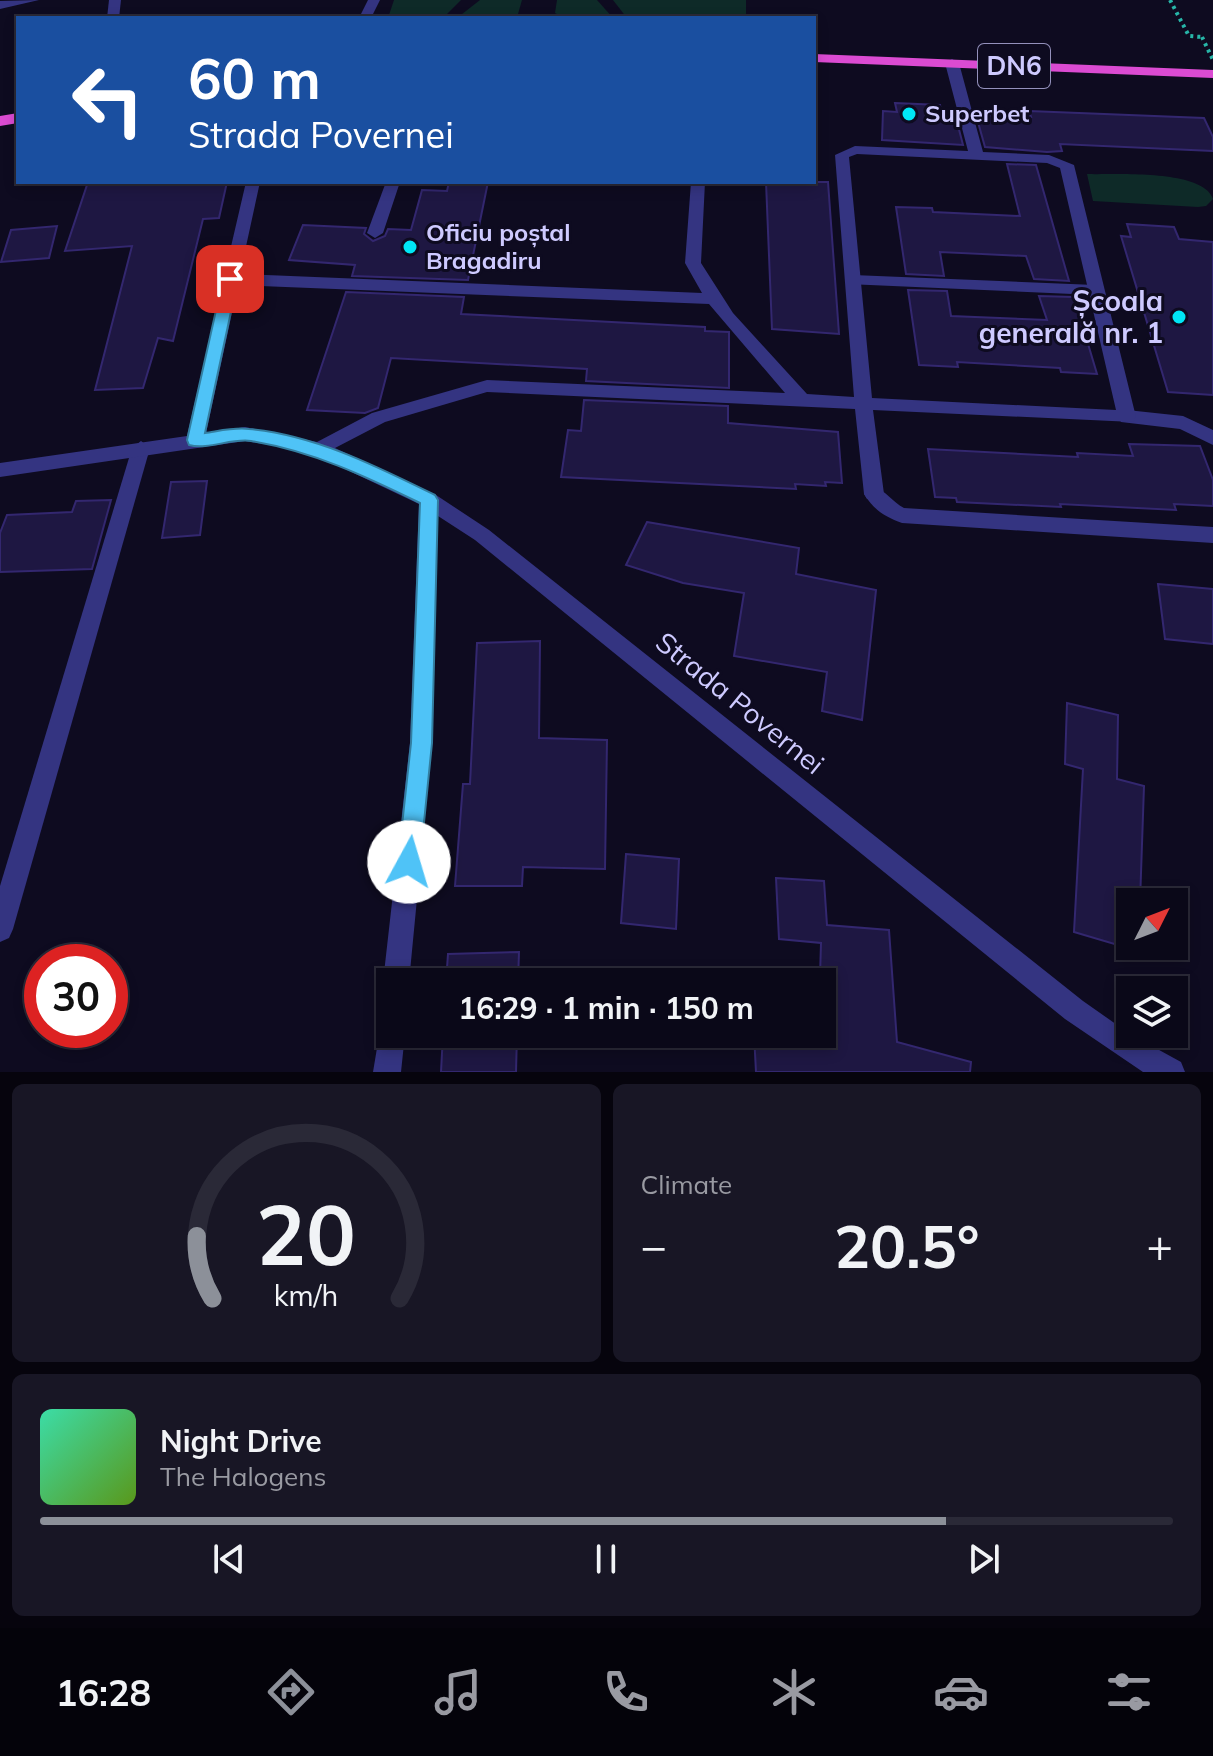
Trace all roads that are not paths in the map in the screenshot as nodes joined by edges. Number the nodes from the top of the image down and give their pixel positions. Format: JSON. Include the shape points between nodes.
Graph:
{"nodes":[{"id":1,"x":33,"y":0,"type":"edge"},
{"id":2,"x":0,"y":5,"type":"edge"},
{"id":3,"x":816,"y":45,"type":"edge"},
{"id":4,"x":816,"y":58,"type":"edge"},
{"id":5,"x":1213,"y":60,"type":"edge"},
{"id":6,"x":952,"y":63,"type":"junction"},
{"id":7,"x":1213,"y":74,"type":"edge"},
{"id":8,"x":976,"y":154,"type":"junction"},
{"id":9,"x":253,"y":184,"type":"edge"},
{"id":10,"x":392,"y":184,"type":"edge"},
{"id":11,"x":698,"y":184,"type":"edge"},
{"id":12,"x":375,"y":233,"type":"dead end"},
{"id":13,"x":230,"y":279,"type":"junction"},
{"id":14,"x":853,"y":280,"type":"junction"},
{"id":15,"x":1095,"y":290,"type":"junction"},
{"id":16,"x":715,"y":299,"type":"junction"},
{"id":17,"x":800,"y":398,"type":"junction"},
{"id":18,"x":863,"y":401,"type":"junction"},
{"id":19,"x":1127,"y":417,"type":"junction"},
{"id":20,"x":1213,"y":438,"type":"edge"},
{"id":21,"x":195,"y":440,"type":"junction"},
{"id":22,"x":141,"y":448,"type":"junction"},
{"id":23,"x":319,"y":450,"type":"junction"},
{"id":24,"x":0,"y":470,"type":"edge"},
{"id":25,"x":429,"y":500,"type":"junction"},
{"id":26,"x":1213,"y":535,"type":"edge"},
{"id":27,"x":0,"y":929,"type":"edge"},
{"id":28,"x":397,"y":968,"type":"edge"},
{"id":29,"x":390,"y":1048,"type":"edge"},
{"id":30,"x":387,"y":1072,"type":"edge"},
{"id":31,"x":1171,"y":1072,"type":"edge"}],
"edges":[{"from":1,"to":2,"type":"street"},
{"from":3,"to":5,"type":"highway","number":"DN6"},
{"from":4,"to":6,"type":"highway","number":"DN6"},
{"from":6,"to":7,"type":"highway","number":"DN6"},
{"from":6,"to":8,"type":"street"},
{"from":8,"to":14,"type":"street","via":[[855,150],[842,155]]},
{"from":8,"to":15,"type":"street","via":[[1049,159],[1070,168]]},
{"from":9,"to":13,"type":"street"},
{"from":10,"to":12,"type":"street"},
{"from":11,"to":16,"type":"street","via":[[693,263]]},
{"from":13,"to":16,"type":"street"},
{"from":13,"to":21,"type":"street"},
{"from":14,"to":15,"type":"street"},
{"from":14,"to":18,"type":"street"},
{"from":15,"to":19,"type":"street"},
{"from":16,"to":17,"type":"street"},
{"from":17,"to":18,"type":"street"},
{"from":17,"to":23,"type":"street","via":[[487,386],[380,416]]},
{"from":18,"to":19,"type":"street"},
{"from":18,"to":26,"type":"street","via":[[874,494],[902,515]]},
{"from":19,"to":20,"type":"street","via":[[1183,423]]},
{"from":21,"to":22,"type":"street","name":"Strada Povernei"},
{"from":21,"to":23,"type":"street","name":"Strada Povernei","via":[[245,434]]},
{"from":22,"to":24,"type":"street","name":"Strada Povernei"},
{"from":22,"to":27,"type":"street"},
{"from":23,"to":25,"type":"street","name":"Strada Povernei"},
{"from":25,"to":28,"type":"street","via":[[421,743]]},
{"from":25,"to":31,"type":"street","name":"Strada Povernei","via":[[482,535],[1074,1010]]},
{"from":29,"to":30,"type":"street"}]}
